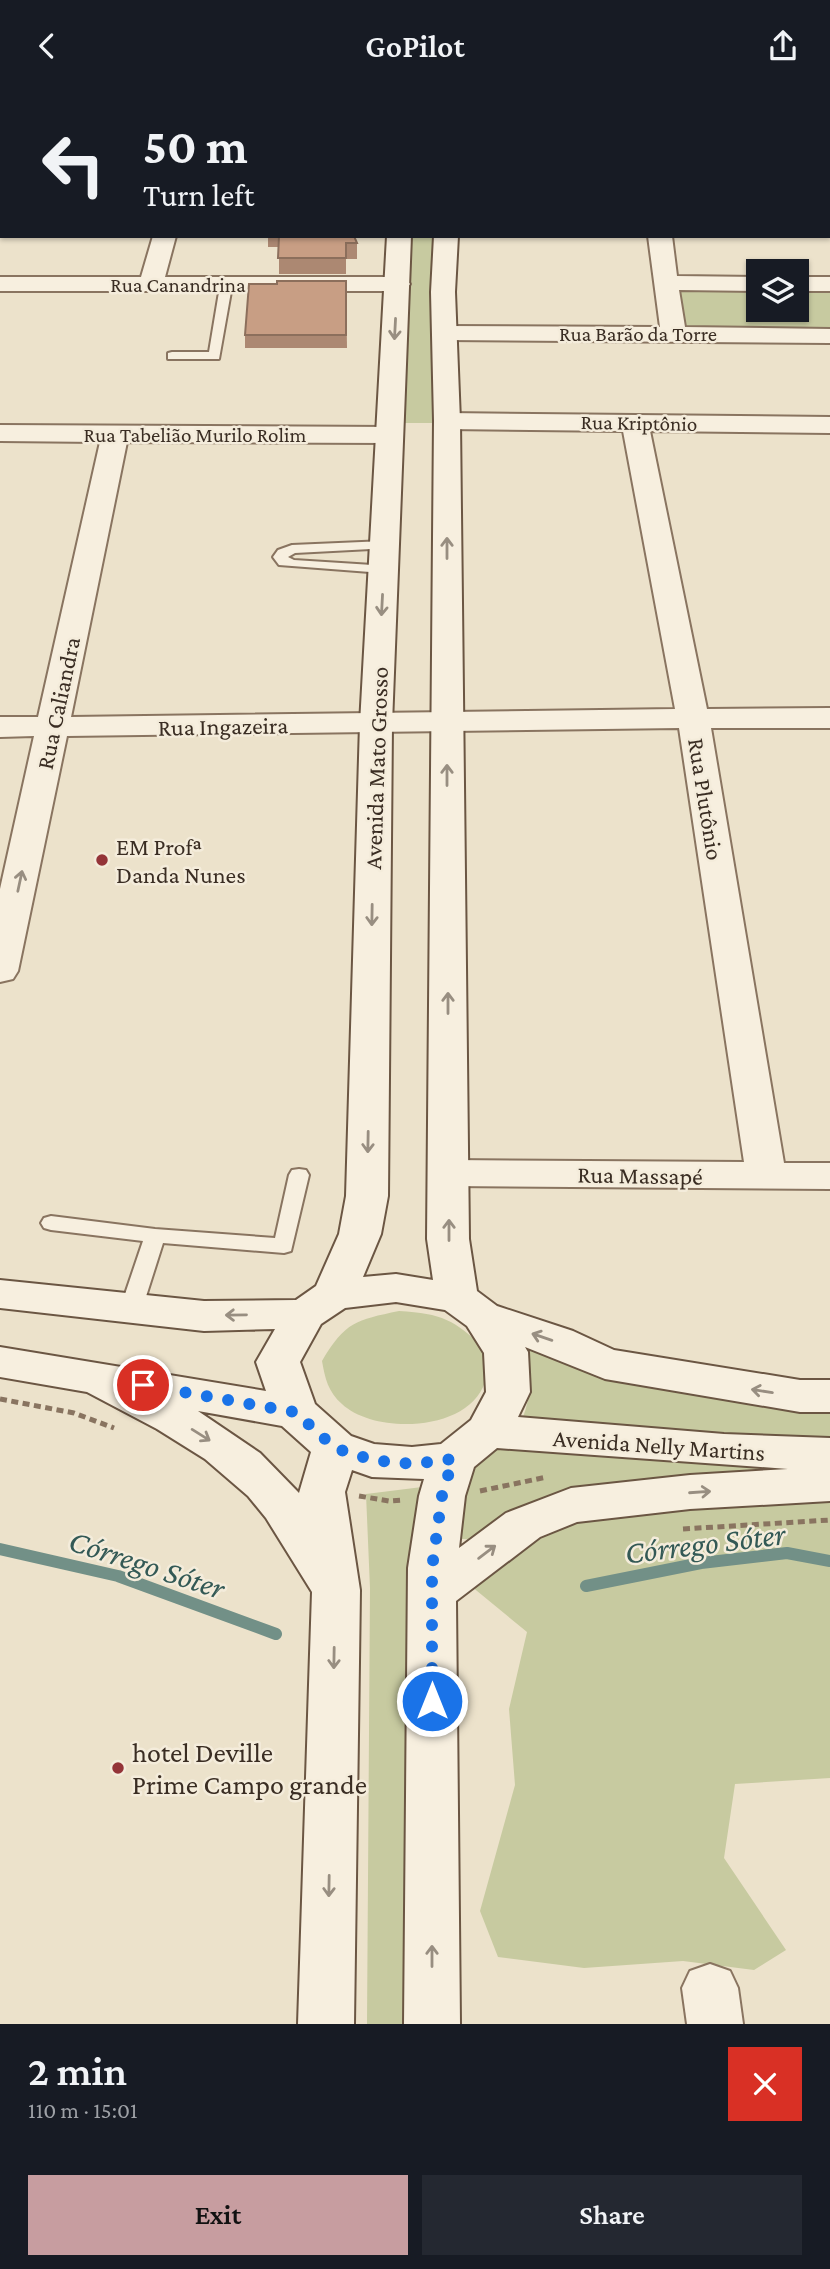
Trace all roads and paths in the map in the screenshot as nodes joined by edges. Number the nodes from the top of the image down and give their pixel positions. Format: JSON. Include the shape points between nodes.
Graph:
{"nodes":[{"id":1,"x":163,"y":238,"type":"edge"},
{"id":2,"x":399,"y":238,"type":"edge"},
{"id":3,"x":446,"y":238,"type":"edge"},
{"id":4,"x":660,"y":238,"type":"edge"},
{"id":5,"x":667,"y":283,"type":"junction"},
{"id":6,"x":0,"y":284,"type":"edge"},
{"id":7,"x":398,"y":284,"type":"junction"},
{"id":8,"x":746,"y":284,"type":"edge"},
{"id":9,"x":809,"y":284,"type":"edge"},
{"id":10,"x":151,"y":285,"type":"junction"},
{"id":11,"x":830,"y":285,"type":"edge"},
{"id":12,"x":226,"y":286,"type":"junction"},
{"id":13,"x":443,"y":292,"type":"junction"},
{"id":14,"x":446,"y":333,"type":"junction"},
{"id":15,"x":673,"y":334,"type":"junction"},
{"id":16,"x":830,"y":336,"type":"edge"},
{"id":17,"x":172,"y":356,"type":"dead end"},
{"id":18,"x":419,"y":416,"type":"junction"},
{"id":19,"x":635,"y":424,"type":"junction"},
{"id":20,"x":830,"y":425,"type":"edge"},
{"id":21,"x":0,"y":433,"type":"edge"},
{"id":22,"x":115,"y":435,"type":"junction"},
{"id":23,"x":390,"y":435,"type":"junction"},
{"id":24,"x":384,"y":557,"type":"junction"},
{"id":25,"x":693,"y":718,"type":"junction"},
{"id":26,"x":830,"y":718,"type":"edge"},
{"id":27,"x":446,"y":720,"type":"junction"},
{"id":28,"x":376,"y":724,"type":"junction"},
{"id":29,"x":0,"y":727,"type":"edge"},
{"id":30,"x":53,"y":728,"type":"junction"},
{"id":31,"x":0,"y":971,"type":"edge"},
{"id":32,"x":450,"y":1173,"type":"junction"},
{"id":33,"x":299,"y":1175,"type":"dead end"},
{"id":34,"x":766,"y":1176,"type":"junction"},
{"id":35,"x":830,"y":1176,"type":"edge"},
{"id":36,"x":51,"y":1223,"type":"dead end"},
{"id":37,"x":155,"y":1236,"type":"junction"},
{"id":38,"x":0,"y":1294,"type":"edge"},
{"id":39,"x":319,"y":1304,"type":"junction"},
{"id":40,"x":470,"y":1307,"type":"junction"},
{"id":41,"x":131,"y":1309,"type":"junction"},
{"id":42,"x":0,"y":1362,"type":"edge"},
{"id":43,"x":98,"y":1379,"type":"junction"},
{"id":44,"x":830,"y":1396,"type":"edge"},
{"id":45,"x":295,"y":1412,"type":"junction"},
{"id":46,"x":488,"y":1431,"type":"junction"},
{"id":47,"x":335,"y":1448,"type":"junction"},
{"id":48,"x":830,"y":1455,"type":"edge"},
{"id":49,"x":453,"y":1459,"type":"junction"},
{"id":50,"x":830,"y":1484,"type":"edge"},
{"id":51,"x":336,"y":1590,"type":"junction"},
{"id":52,"x":432,"y":1593,"type":"junction"},
{"id":53,"x":326,"y":2024,"type":"edge"},
{"id":54,"x":432,"y":2024,"type":"edge"}],
"edges":[{"from":1,"to":10,"type":"main road"},
{"from":2,"to":7,"type":"main road","name":"Avenida Mato Grosso"},
{"from":3,"to":13,"type":"main road","name":"Avenida Mato Grosso"},
{"from":4,"to":5,"type":"main road"},
{"from":5,"to":8,"type":"main road"},
{"from":5,"to":15,"type":"main road"},
{"from":6,"to":10,"type":"main road","name":"Rua Canandrina"},
{"from":7,"to":12,"type":"main road","name":"Rua Canandrina"},
{"from":7,"to":13,"type":"main road","name":"Rua Canandrina","via":[[428,285]]},
{"from":7,"to":18,"type":"main road","name":"Avenida Mato Grosso","one_way":true},
{"from":9,"to":11,"type":"main road"},
{"from":10,"to":12,"type":"main road","name":"Rua Canandrina"},
{"from":12,"to":17,"type":"lane","via":[[215,356]]},
{"from":13,"to":14,"type":"main road","name":"Avenida Mato Grosso"},
{"from":14,"to":15,"type":"main road","name":"Rua Barão da Torre"},
{"from":14,"to":18,"type":"main road","name":"Avenida Mato Grosso"},
{"from":15,"to":16,"type":"main road","name":"Rua Barão da Torre"},
{"from":18,"to":19,"type":"main road","name":"Rua Kriptônio"},
{"from":18,"to":23,"type":"main road","name":"Avenida Mato Grosso"},
{"from":27,"to":18,"type":"main road","name":"Avenida Mato Grosso","one_way":true},
{"from":19,"to":20,"type":"main road","name":"Rua Kriptônio"},
{"from":19,"to":25,"type":"main road","name":"Rua Plutônio"},
{"from":21,"to":22,"type":"main road","name":"Rua Tabelião Murilo Rolim"},
{"from":22,"to":23,"type":"main road","name":"Rua Tabelião Murilo Rolim"},
{"from":22,"to":30,"type":"main road","name":"Rua Caliandra"},
{"from":23,"to":24,"type":"main road","name":"Avenida Mato Grosso"},
{"from":24,"to":24,"type":"lane","via":[[292,549],[280,557],[294,564]]},
{"from":24,"to":28,"type":"main road","name":"Avenida Mato Grosso","one_way":true},
{"from":25,"to":26,"type":"main road","name":"Rua Ingazeira"},
{"from":25,"to":27,"type":"main road","name":"Rua Ingazeira"},
{"from":25,"to":34,"type":"main road","name":"Rua Plutônio"},
{"from":27,"to":28,"type":"main road","name":"Rua Ingazeira"},
{"from":32,"to":27,"type":"main road","name":"Avenida Mato Grosso","one_way":true},
{"from":28,"to":30,"type":"main road","name":"Rua Ingazeira"},
{"from":28,"to":39,"type":"main road","name":"Avenida Mato Grosso","one_way":true,"via":[[367,1196],[360,1234]]},
{"from":29,"to":30,"type":"main road","name":"Rua Ingazeira"},
{"from":31,"to":30,"type":"main road","name":"Rua Caliandra","one_way":true},
{"from":32,"to":34,"type":"main road","name":"Rua Massapé"},
{"from":40,"to":32,"type":"main road","name":"Avenida Mato Grosso","one_way":true,"via":[[448,1239]]},
{"from":33,"to":37,"type":"lane","via":[[284,1246]]},
{"from":34,"to":35,"type":"main road","name":"Rua Massapé"},
{"from":36,"to":37,"type":"lane"},
{"from":37,"to":41,"type":"lane"},
{"from":38,"to":41,"type":"main road"},
{"from":39,"to":40,"type":"main road","via":[[396,1288]]},
{"from":39,"to":41,"type":"main road","one_way":true,"via":[[204,1316]]},
{"from":39,"to":45,"type":"main road","via":[[278,1362]]},
{"from":44,"to":40,"type":"main road","one_way":true,"via":[[800,1396],[605,1364]]},
{"from":40,"to":46,"type":"main road","via":[[506,1352],[508,1392]]},
{"from":42,"to":43,"type":"main road"},
{"from":43,"to":45,"type":"main road"},
{"from":43,"to":51,"type":"main road","one_way":true,"via":[[233,1454],[282,1504]]},
{"from":45,"to":47,"type":"main road"},
{"from":46,"to":48,"type":"main road","name":"Avenida Nelly Martins"},
{"from":46,"to":49,"type":"main road"},
{"from":47,"to":49,"type":"main road","via":[[399,1463]]},
{"from":47,"to":51,"type":"main road","via":[[321,1492]]},
{"from":49,"to":52,"type":"main road","via":[[442,1496]]},
{"from":52,"to":50,"type":"main road","one_way":true,"via":[[523,1525],[571,1505]]},
{"from":51,"to":53,"type":"main road","one_way":true},
{"from":54,"to":52,"type":"main road","one_way":true}]}
